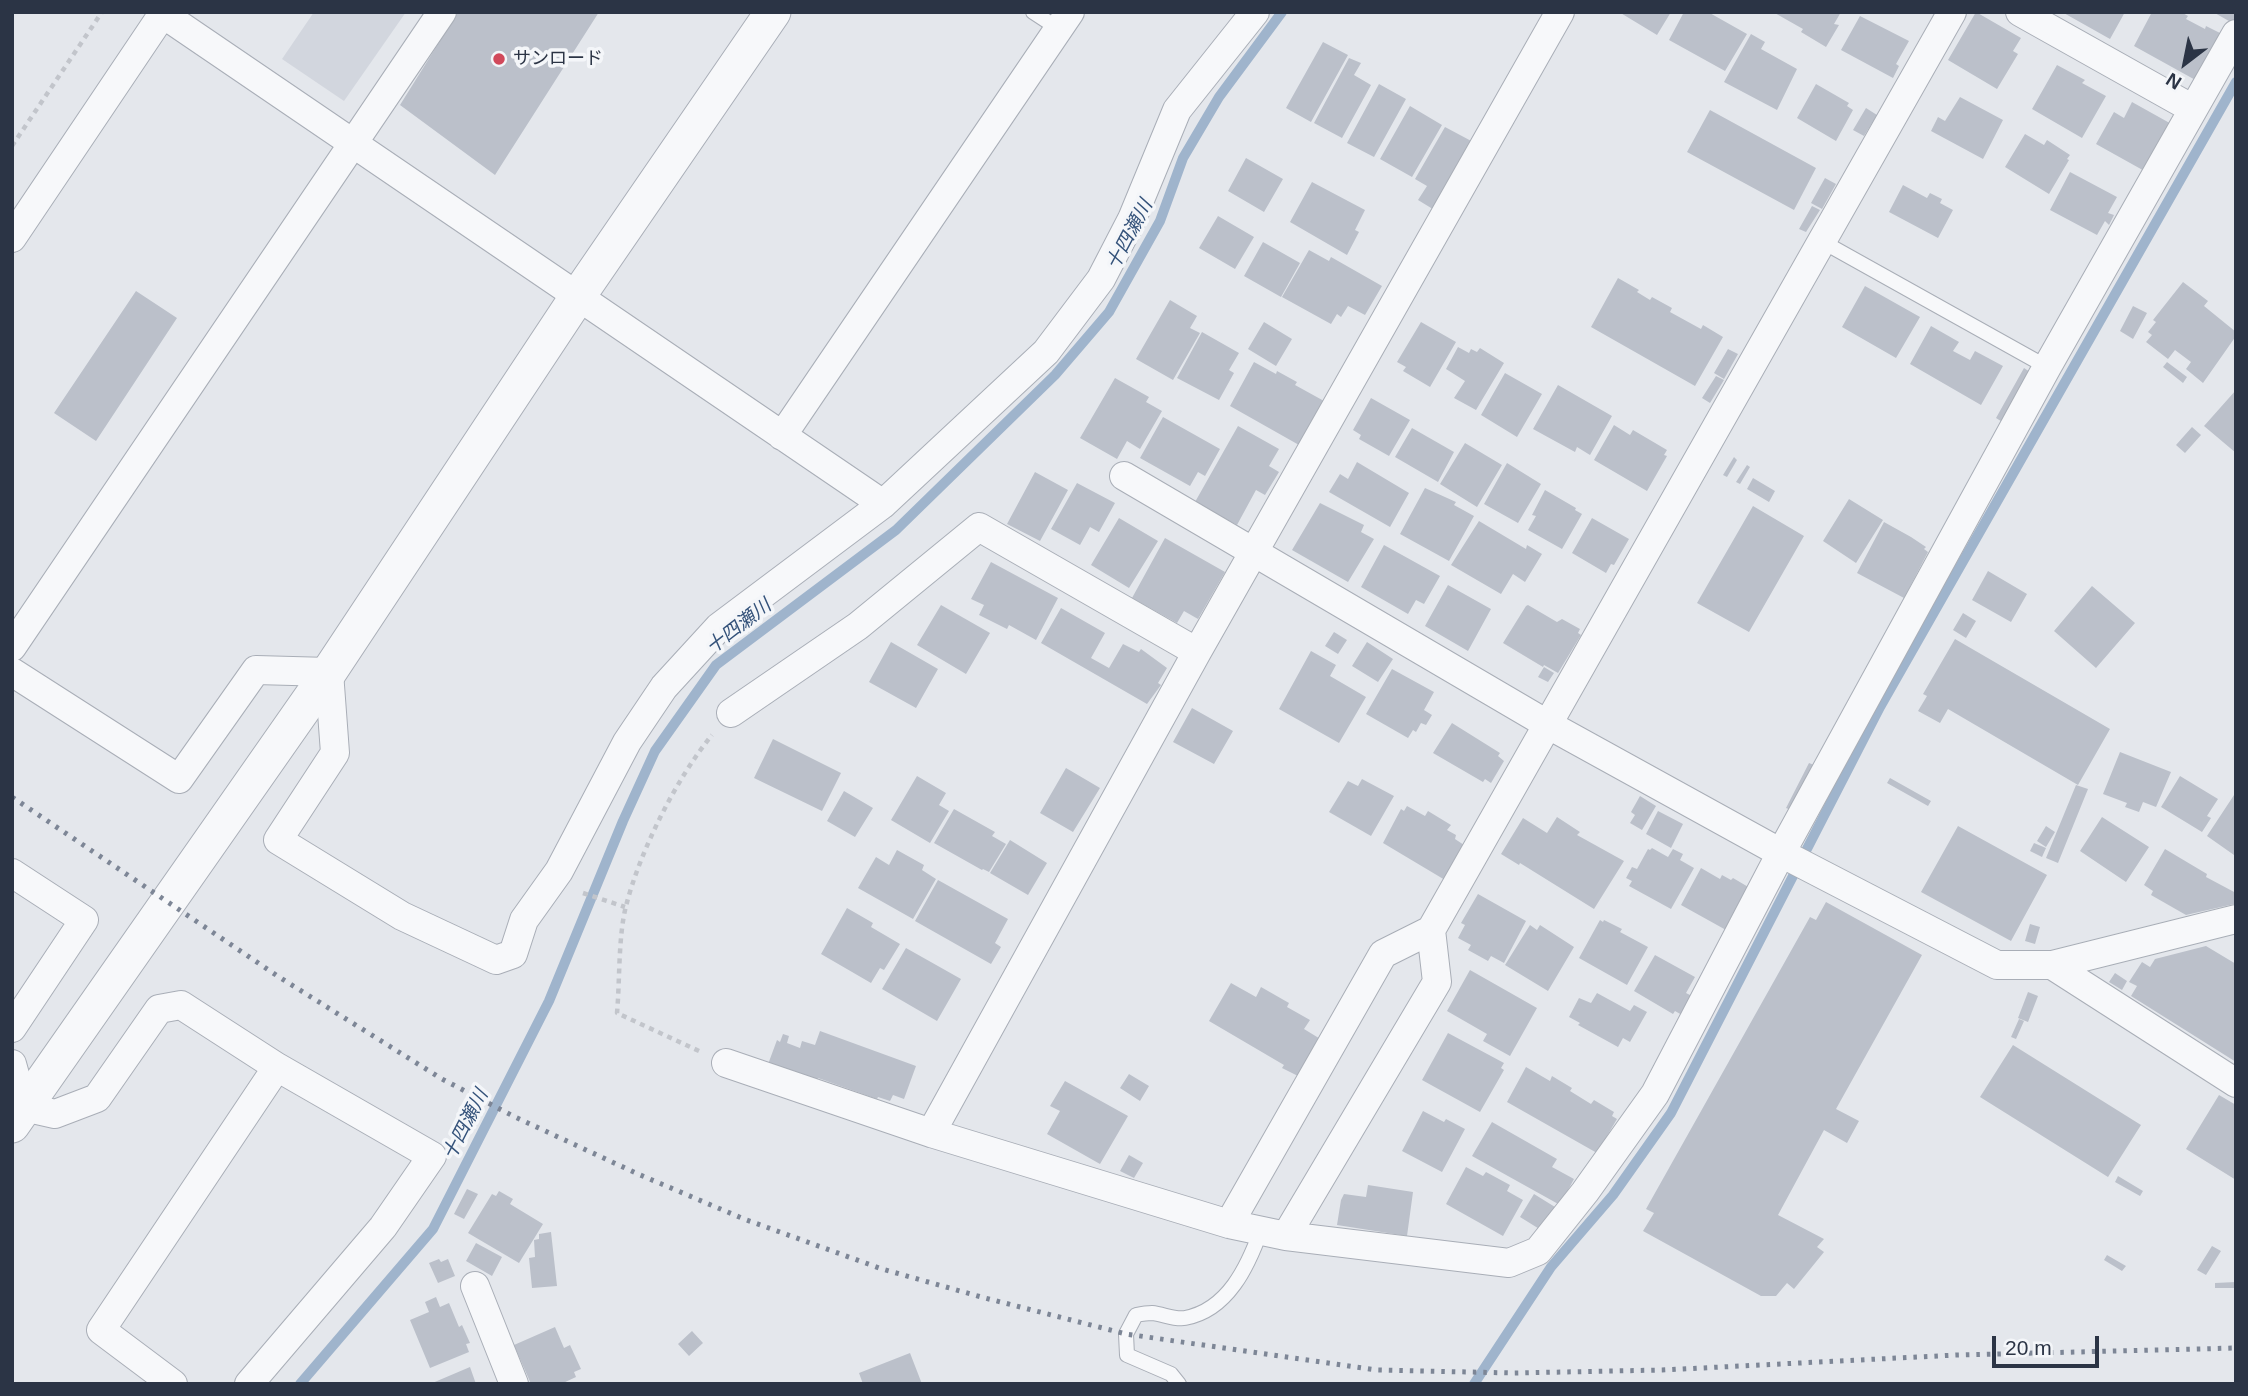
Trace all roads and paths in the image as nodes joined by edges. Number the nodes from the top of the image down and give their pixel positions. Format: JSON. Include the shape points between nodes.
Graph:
{"nodes":[{"id":1,"x":102,"y":12,"type":"edge"},
{"id":2,"x":442,"y":12,"type":"edge"},
{"id":3,"x":773,"y":12,"type":"edge"},
{"id":4,"x":1034,"y":12,"type":"edge"},
{"id":5,"x":1255,"y":12,"type":"edge"},
{"id":6,"x":1560,"y":12,"type":"edge"},
{"id":7,"x":1952,"y":12,"type":"edge"},
{"id":8,"x":2020,"y":12,"type":"edge"},
{"id":9,"x":164,"y":13,"type":"edge"},
{"id":10,"x":1065,"y":21,"type":"edge"},
{"id":11,"x":2236,"y":34,"type":"edge"},
{"id":12,"x":2193,"y":109,"type":"junction"},
{"id":13,"x":353,"y":143,"type":"junction"},
{"id":14,"x":12,"y":146,"type":"edge"},
{"id":15,"x":12,"y":238,"type":"edge"},
{"id":16,"x":1823,"y":242,"type":"junction"},
{"id":17,"x":578,"y":296,"type":"junction"},
{"id":18,"x":2047,"y":367,"type":"junction"},
{"id":19,"x":782,"y":436,"type":"junction"},
{"id":20,"x":1124,"y":476,"type":"dead end"},
{"id":21,"x":883,"y":504,"type":"junction"},
{"id":22,"x":1254,"y":550,"type":"junction"},
{"id":23,"x":12,"y":648,"type":"edge"},
{"id":24,"x":1197,"y":652,"type":"junction"},
{"id":25,"x":329,"y":671,"type":"junction"},
{"id":26,"x":12,"y":672,"type":"edge"},
{"id":27,"x":731,"y":713,"type":"joint"},
{"id":28,"x":1547,"y":724,"type":"junction"},
{"id":29,"x":1781,"y":853,"type":"junction"},
{"id":30,"x":12,"y":873,"type":"edge"},
{"id":31,"x":598,"y":898,"type":"dead end"},
{"id":32,"x":625,"y":907,"type":"junction"},
{"id":33,"x":2236,"y":919,"type":"edge"},
{"id":34,"x":1431,"y":930,"type":"junction"},
{"id":35,"x":2052,"y":965,"type":"junction"},
{"id":36,"x":12,"y":1028,"type":"edge"},
{"id":37,"x":726,"y":1063,"type":"joint"},
{"id":38,"x":12,"y":1065,"type":"edge"},
{"id":39,"x":276,"y":1067,"type":"junction"},
{"id":40,"x":2236,"y":1083,"type":"edge"},
{"id":41,"x":18,"y":1116,"type":"edge"},
{"id":42,"x":931,"y":1133,"type":"junction"},
{"id":43,"x":1228,"y":1224,"type":"junction"},
{"id":44,"x":1274,"y":1233,"type":"junction"},
{"id":45,"x":475,"y":1286,"type":"dead end"},
{"id":46,"x":173,"y":1384,"type":"edge"},
{"id":47,"x":249,"y":1384,"type":"edge"},
{"id":48,"x":514,"y":1384,"type":"edge"},
{"id":49,"x":1179,"y":1384,"type":"edge"}],
"edges":[{"from":1,"to":14,"type":"path"},
{"from":2,"to":13,"type":"street"},
{"from":3,"to":17,"type":"street"},
{"from":4,"to":10,"type":"lane"},
{"from":5,"to":21,"type":"street","via":[[1177,110],[1132,219],[1101,279],[1054,342]]},
{"from":6,"to":22,"type":"street"},
{"from":7,"to":16,"type":"street"},
{"from":8,"to":12,"type":"street"},
{"from":9,"to":13,"type":"street"},
{"from":9,"to":15,"type":"street"},
{"from":10,"to":19,"type":"street"},
{"from":11,"to":12,"type":"street"},
{"from":12,"to":18,"type":"street"},
{"from":13,"to":17,"type":"street"},
{"from":13,"to":23,"type":"street"},
{"from":16,"to":18,"type":"lane"},
{"from":16,"to":28,"type":"street"},
{"from":17,"to":19,"type":"street"},
{"from":17,"to":25,"type":"street"},
{"from":18,"to":29,"type":"street"},
{"from":19,"to":21,"type":"street"},
{"from":20,"to":22,"type":"street"},
{"from":21,"to":25,"type":"street","via":[[719,627],[664,687],[626,742],[559,871],[524,920],[513,954],[496,960],[402,916],[278,840],[335,753]]},
{"from":22,"to":24,"type":"street"},
{"from":22,"to":28,"type":"street"},
{"from":24,"to":27,"type":"street","via":[[979,527],[858,626]]},
{"from":24,"to":42,"type":"street"},
{"from":25,"to":26,"type":"street","via":[[256,670],[179,779]]},
{"from":25,"to":41,"type":"street"},
{"from":27,"to":32,"type":"path","via":[[690,762],[651,837]]},
{"from":28,"to":29,"type":"street"},
{"from":28,"to":34,"type":"street"},
{"from":29,"to":35,"type":"street","via":[[1997,965]]},
{"from":29,"to":44,"type":"street","via":[[1655,1094],[1538,1251],[1509,1263]]},
{"from":30,"to":36,"type":"street","via":[[84,920]]},
{"from":31,"to":32,"type":"path"},
{"from":32,"to":37,"type":"path","via":[[617,1013]]},
{"from":33,"to":35,"type":"street"},
{"from":34,"to":43,"type":"street","via":[[1383,954]]},
{"from":34,"to":44,"type":"street","via":[[1437,982]]},
{"from":35,"to":40,"type":"street"},
{"from":37,"to":42,"type":"street"},
{"from":38,"to":41,"type":"street"},
{"from":39,"to":41,"type":"street","via":[[181,1005],[159,1009],[97,1098],[55,1114]]},
{"from":39,"to":46,"type":"street","via":[[101,1330]]},
{"from":39,"to":47,"type":"street","via":[[432,1156],[383,1227]]},
{"from":42,"to":43,"type":"street"},
{"from":43,"to":44,"type":"street"},
{"from":44,"to":49,"type":"lane","via":[[1217,1303],[1183,1319],[1136,1315],[1126,1334],[1126,1355],[1171,1374]]},
{"from":45,"to":48,"type":"street"}]}
